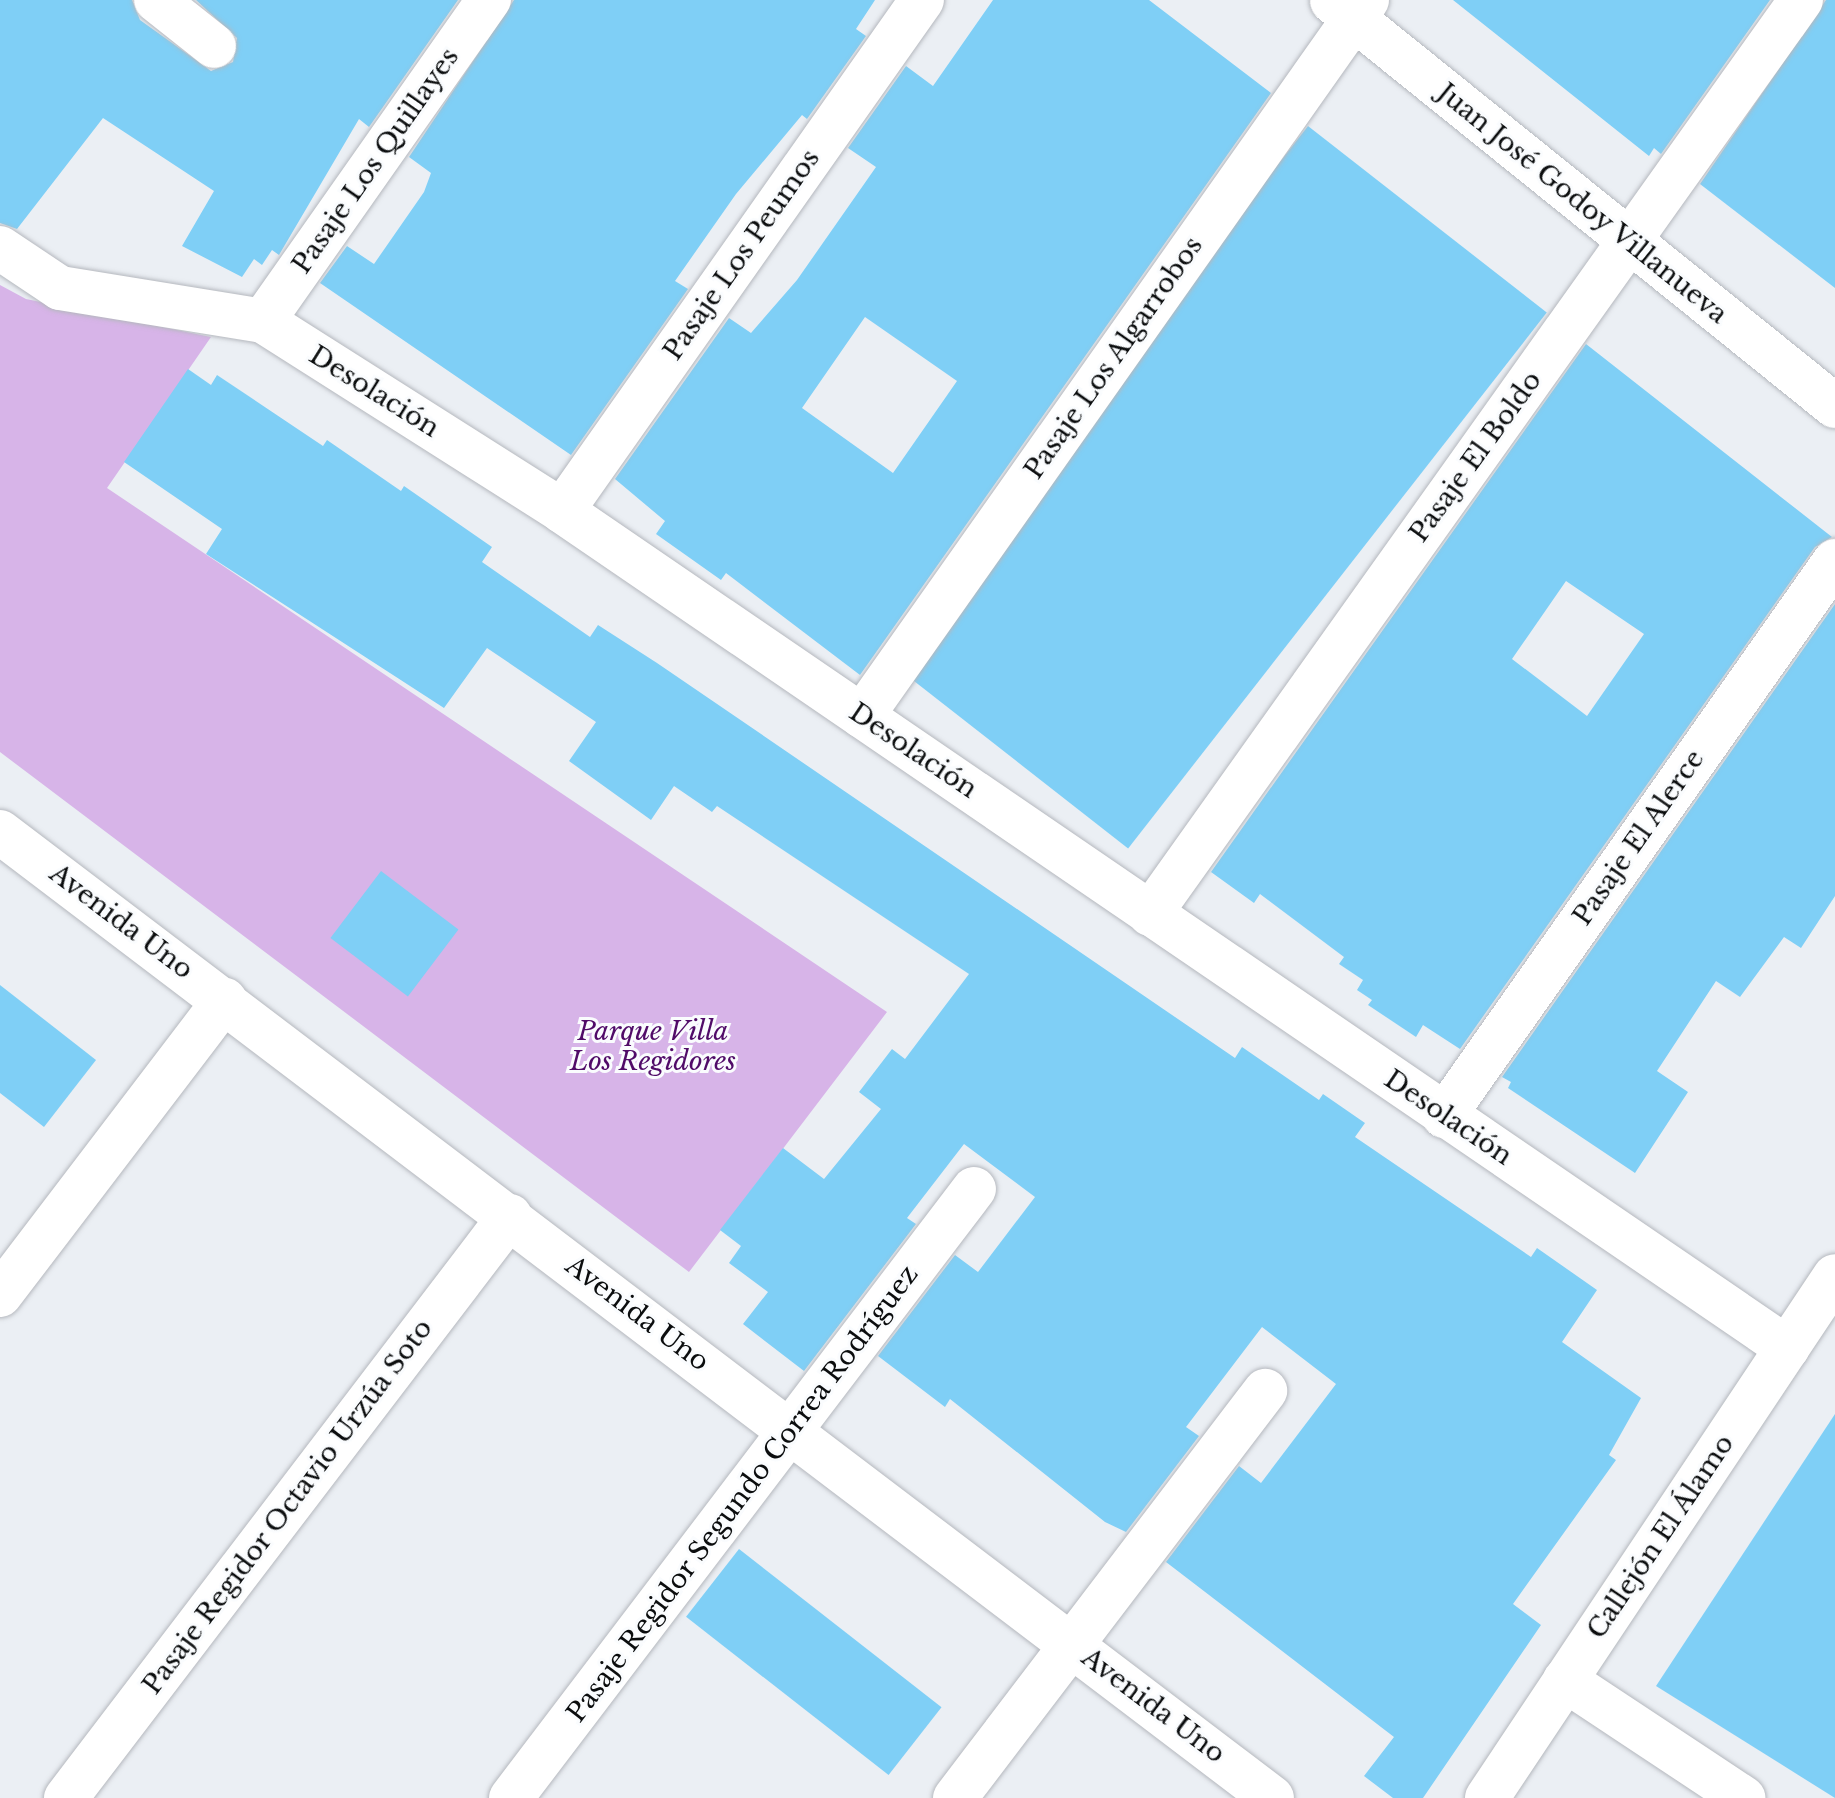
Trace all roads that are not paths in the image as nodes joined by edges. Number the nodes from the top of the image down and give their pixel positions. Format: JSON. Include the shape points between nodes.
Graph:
{"nodes":[{"id":1,"x":156,"y":0,"type":"edge"},
{"id":2,"x":489,"y":0,"type":"edge"},
{"id":3,"x":922,"y":0,"type":"edge"},
{"id":4,"x":1801,"y":0,"type":"edge"},
{"id":5,"x":1350,"y":6,"type":"edge"},
{"id":6,"x":214,"y":46,"type":"dead end"},
{"id":7,"x":1628,"y":244,"type":"junction"},
{"id":8,"x":0,"y":248,"type":"edge"},
{"id":9,"x":263,"y":321,"type":"junction"},
{"id":10,"x":1835,"y":406,"type":"edge"},
{"id":11,"x":562,"y":511,"type":"junction"},
{"id":12,"x":1835,"y":561,"type":"edge"},
{"id":13,"x":862,"y":716,"type":"junction"},
{"id":14,"x":0,"y":832,"type":"edge"},
{"id":15,"x":1150,"y":914,"type":"junction"},
{"id":16,"x":225,"y":1000,"type":"junction"},
{"id":17,"x":1444,"y":1116,"type":"junction"},
{"id":18,"x":974,"y":1189,"type":"dead end"},
{"id":19,"x":510,"y":1216,"type":"junction"},
{"id":20,"x":1835,"y":1276,"type":"edge"},
{"id":21,"x":0,"y":1295,"type":"edge"},
{"id":22,"x":1787,"y":1348,"type":"junction"},
{"id":23,"x":1265,"y":1391,"type":"dead end"},
{"id":24,"x":791,"y":1431,"type":"junction"},
{"id":25,"x":1072,"y":1645,"type":"junction"},
{"id":26,"x":1565,"y":1680,"type":"junction"},
{"id":27,"x":66,"y":1798,"type":"edge"},
{"id":28,"x":511,"y":1798,"type":"edge"},
{"id":29,"x":955,"y":1798,"type":"edge"},
{"id":30,"x":1272,"y":1798,"type":"edge"},
{"id":31,"x":1487,"y":1798,"type":"edge"},
{"id":32,"x":1743,"y":1798,"type":"edge"}],
"edges":[{"from":1,"to":6,"type":"street"},
{"from":2,"to":9,"type":"street","name":"Pasaje Los Quillayes"},
{"from":3,"to":11,"type":"street","name":"Pasaje Los Peumos"},
{"from":4,"to":7,"type":"street","name":"Pasaje El Boldo"},
{"from":5,"to":7,"type":"street","name":"Juan José Godoy Villanueva"},
{"from":5,"to":13,"type":"street","name":"Pasaje Los Algarrobos"},
{"from":7,"to":10,"type":"street","name":"Juan José Godoy Villanueva"},
{"from":7,"to":15,"type":"street","name":"Pasaje El Boldo"},
{"from":8,"to":9,"type":"street","name":"Desolación","via":[[60,288]]},
{"from":9,"to":11,"type":"street","name":"Desolación"},
{"from":11,"to":13,"type":"street","name":"Desolación"},
{"from":12,"to":17,"type":"street","name":"Pasaje El Alerce"},
{"from":13,"to":15,"type":"street","name":"Desolación"},
{"from":14,"to":16,"type":"street","name":"Avenida Uno"},
{"from":15,"to":17,"type":"street","name":"Desolación"},
{"from":16,"to":19,"type":"street","name":"Avenida Uno"},
{"from":16,"to":21,"type":"street"},
{"from":17,"to":22,"type":"street","name":"Desolación"},
{"from":18,"to":24,"type":"street","name":"Pasaje Regidor Segundo Correa Rodríguez"},
{"from":19,"to":24,"type":"street","name":"Avenida Uno"},
{"from":19,"to":27,"type":"street","name":"Pasaje Regidor Octavio Urzúa Soto"},
{"from":20,"to":22,"type":"street","name":"Callejón El Álamo"},
{"from":22,"to":26,"type":"street","name":"Callejón El Álamo"},
{"from":23,"to":25,"type":"street"},
{"from":24,"to":25,"type":"street","name":"Avenida Uno"},
{"from":24,"to":28,"type":"street","name":"Pasaje Regidor Segundo Correa Rodríguez"},
{"from":25,"to":29,"type":"street"},
{"from":25,"to":30,"type":"street","name":"Avenida Uno"},
{"from":26,"to":31,"type":"street","name":"Callejón El Álamo"},
{"from":26,"to":32,"type":"street"}]}
